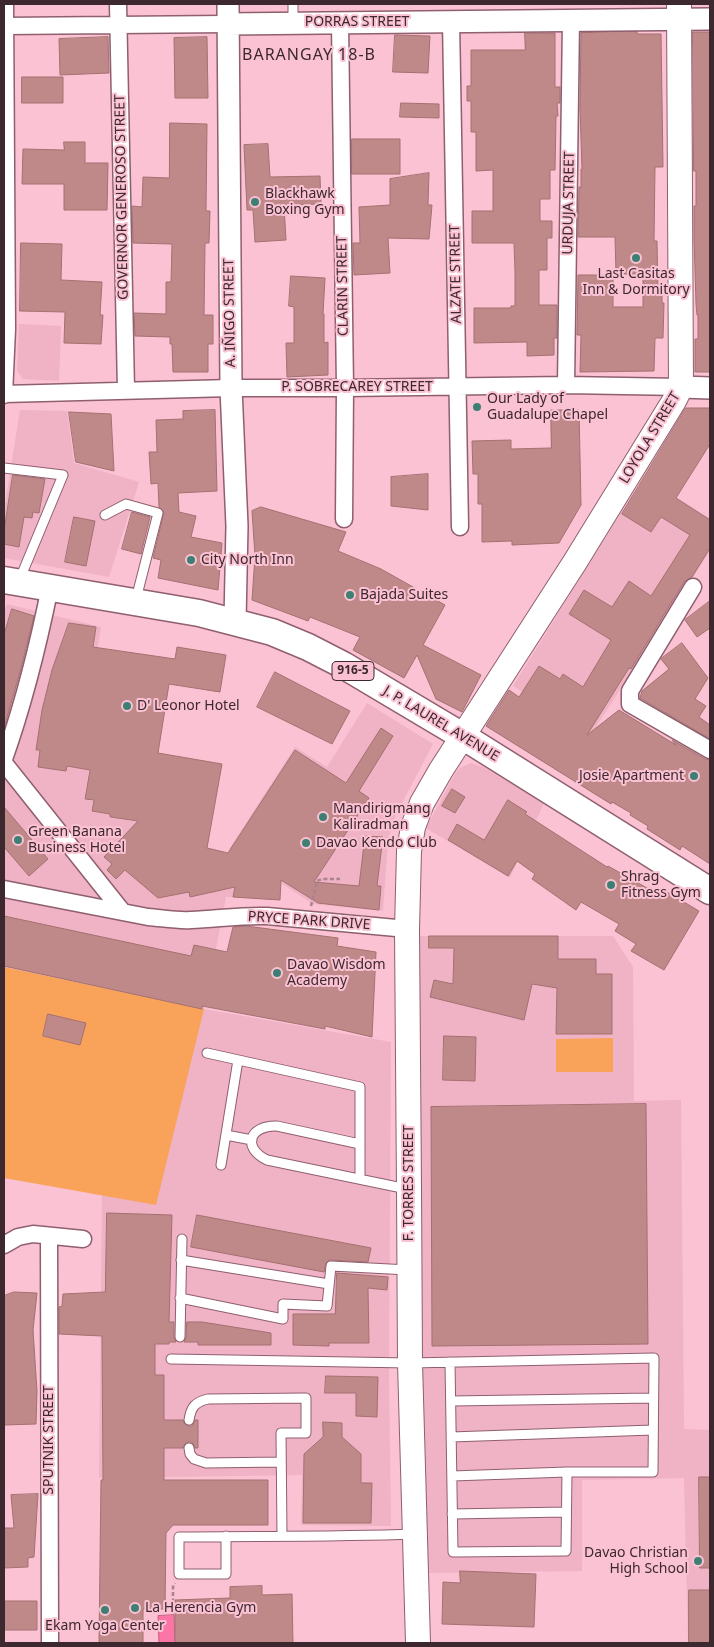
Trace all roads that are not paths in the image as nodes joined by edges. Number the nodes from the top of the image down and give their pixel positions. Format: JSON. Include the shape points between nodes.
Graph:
{"nodes":[{"id":1,"x":5,"y":4,"type":"edge"},
{"id":2,"x":118,"y":4,"type":"edge"},
{"id":3,"x":679,"y":12,"type":"edge"},
{"id":4,"x":293,"y":13,"type":"edge"},
{"id":5,"x":227,"y":14,"type":"edge"},
{"id":6,"x":710,"y":19,"type":"edge"},
{"id":7,"x":571,"y":20,"type":"junction"},
{"id":8,"x":451,"y":21,"type":"junction"},
{"id":9,"x":340,"y":23,"type":"junction"},
{"id":10,"x":4,"y":26,"type":"edge"},
{"id":11,"x":118,"y":26,"type":"junction"},
{"id":12,"x":5,"y":337,"type":"edge"},
{"id":13,"x":566,"y":385,"type":"junction"},
{"id":14,"x":458,"y":386,"type":"junction"},
{"id":15,"x":680,"y":387,"type":"junction"},
{"id":16,"x":231,"y":388,"type":"junction"},
{"id":17,"x":344,"y":388,"type":"junction"},
{"id":18,"x":710,"y":388,"type":"edge"},
{"id":19,"x":126,"y":390,"type":"junction"},
{"id":20,"x":4,"y":395,"type":"edge"},
{"id":21,"x":4,"y":468,"type":"edge"},
{"id":22,"x":106,"y":515,"type":"dead end"},
{"id":23,"x":344,"y":519,"type":"dead end"},
{"id":24,"x":460,"y":527,"type":"dead end"},
{"id":25,"x":11,"y":582,"type":"edge"},
{"id":26,"x":50,"y":587,"type":"junction"},
{"id":27,"x":693,"y":587,"type":"dead end"},
{"id":28,"x":135,"y":602,"type":"junction"},
{"id":29,"x":235,"y":622,"type":"junction"},
{"id":30,"x":464,"y":737,"type":"junction"},
{"id":31,"x":710,"y":750,"type":"edge"},
{"id":32,"x":4,"y":760,"type":"edge"},
{"id":33,"x":4,"y":763,"type":"edge"},
{"id":34,"x":4,"y":889,"type":"edge"},
{"id":35,"x":710,"y":891,"type":"edge"},
{"id":36,"x":122,"y":911,"type":"junction"},
{"id":37,"x":407,"y":929,"type":"junction"},
{"id":38,"x":207,"y":1053,"type":"dead end"},
{"id":39,"x":238,"y":1060,"type":"junction"},
{"id":40,"x":226,"y":1136,"type":"junction"},
{"id":41,"x":252,"y":1140,"type":"junction"},
{"id":42,"x":360,"y":1144,"type":"junction"},
{"id":43,"x":221,"y":1165,"type":"dead end"},
{"id":44,"x":360,"y":1179,"type":"junction"},
{"id":45,"x":409,"y":1189,"type":"junction"},
{"id":46,"x":49,"y":1236,"type":"junction"},
{"id":47,"x":83,"y":1239,"type":"dead end"},
{"id":48,"x":182,"y":1239,"type":"dead end"},
{"id":49,"x":4,"y":1244,"type":"edge"},
{"id":50,"x":181,"y":1260,"type":"junction"},
{"id":51,"x":409,"y":1270,"type":"junction"},
{"id":52,"x":329,"y":1284,"type":"junction"},
{"id":53,"x":180,"y":1298,"type":"junction"},
{"id":54,"x":180,"y":1336,"type":"dead end"},
{"id":55,"x":171,"y":1359,"type":"dead end"},
{"id":56,"x":450,"y":1362,"type":"junction"},
{"id":57,"x":410,"y":1363,"type":"junction"},
{"id":58,"x":653,"y":1398,"type":"junction"},
{"id":59,"x":451,"y":1401,"type":"junction"},
{"id":60,"x":189,"y":1420,"type":"dead end"},
{"id":61,"x":653,"y":1430,"type":"junction"},
{"id":62,"x":451,"y":1437,"type":"junction"},
{"id":63,"x":189,"y":1448,"type":"dead end"},
{"id":64,"x":280,"y":1462,"type":"junction"},
{"id":65,"x":567,"y":1472,"type":"junction"},
{"id":66,"x":452,"y":1476,"type":"junction"},
{"id":67,"x":566,"y":1512,"type":"junction"},
{"id":68,"x":452,"y":1514,"type":"junction"},
{"id":69,"x":415,"y":1534,"type":"junction"},
{"id":70,"x":226,"y":1536,"type":"junction"},
{"id":71,"x":282,"y":1536,"type":"junction"},
{"id":72,"x":50,"y":1643,"type":"edge"},
{"id":73,"x":418,"y":1643,"type":"edge"}],
"edges":[{"from":1,"to":10,"type":"street"},
{"from":2,"to":11,"type":"street","name":"GOVERNOR GENEROSO STREET"},
{"from":3,"to":6,"type":"street","name":"PORRAS STREET"},
{"from":3,"to":7,"type":"street","name":"PORRAS STREET"},
{"from":3,"to":15,"type":"main road","name":"LOYOLA STREET"},
{"from":4,"to":5,"type":"street","name":"PORRAS STREET"},
{"from":4,"to":9,"type":"street","name":"PORRAS STREET"},
{"from":5,"to":11,"type":"street","name":"PORRAS STREET"},
{"from":5,"to":16,"type":"street","name":"A. IÑIGO STREET"},
{"from":7,"to":8,"type":"street","name":"PORRAS STREET"},
{"from":7,"to":13,"type":"street","name":"URDUJA STREET"},
{"from":8,"to":9,"type":"street","name":"PORRAS STREET"},
{"from":8,"to":14,"type":"street","name":"ALZATE STREET"},
{"from":9,"to":17,"type":"street","name":"CLARIN STREET"},
{"from":10,"to":11,"type":"street","name":"PORRAS STREET"},
{"from":10,"to":12,"type":"street"},
{"from":11,"to":19,"type":"street","name":"GOVERNOR GENEROSO STREET"},
{"from":12,"to":20,"type":"street"},
{"from":13,"to":14,"type":"street","name":"P. SOBRECAREY STREET"},
{"from":13,"to":15,"type":"street","name":"P. SOBRECAREY STREET"},
{"from":14,"to":17,"type":"street","name":"P. SOBRECAREY STREET"},
{"from":14,"to":24,"type":"street","name":"ALZATE STREET"},
{"from":15,"to":18,"type":"street","name":"P. SOBRECAREY STREET"},
{"from":15,"to":30,"type":"main road","name":"LOYOLA STREET","via":[[575,562]]},
{"from":16,"to":17,"type":"street","name":"P. SOBRECAREY STREET"},
{"from":16,"to":19,"type":"street","name":"P. SOBRECAREY STREET"},
{"from":16,"to":29,"type":"street","name":"A. IÑIGO STREET","via":[[237,518]]},
{"from":17,"to":23,"type":"street","name":"CLARIN STREET"},
{"from":19,"to":20,"type":"street","name":"P. SOBRECAREY STREET"},
{"from":21,"to":25,"type":"lane","via":[[64,476]]},
{"from":22,"to":28,"type":"lane","via":[[126,504],[158,513]]},
{"from":25,"to":26,"type":"main road","name":"J. P. LAUREL AVENUE","number":"916-5"},
{"from":26,"to":28,"type":"main road","name":"J. P. LAUREL AVENUE","number":"916-5"},
{"from":26,"to":32,"type":"street","via":[[32,672]]},
{"from":27,"to":31,"type":"street","via":[[630,691],[630,704]]},
{"from":28,"to":29,"type":"main road","name":"J. P. LAUREL AVENUE","number":"916-5"},
{"from":29,"to":30,"type":"main road","name":"J. P. LAUREL AVENUE","number":"916-5","via":[[272,632],[343,665]]},
{"from":30,"to":35,"type":"main road","name":"J. P. LAUREL AVENUE","number":"916-5"},
{"from":30,"to":37,"type":"main road","name":"F. TORRES STREET","via":[[422,803],[412,827]]},
{"from":33,"to":36,"type":"street"},
{"from":34,"to":36,"type":"street","name":"PRYCE PARK DRIVE"},
{"from":36,"to":37,"type":"street","name":"PRYCE PARK DRIVE","via":[[148,917],[190,920],[245,916]]},
{"from":37,"to":45,"type":"main road","name":"F. TORRES STREET"},
{"from":38,"to":39,"type":"lane"},
{"from":39,"to":40,"type":"lane"},
{"from":39,"to":42,"type":"lane","via":[[360,1087]]},
{"from":40,"to":41,"type":"lane"},
{"from":40,"to":43,"type":"lane"},
{"from":41,"to":42,"type":"lane","via":[[262,1127],[278,1126]]},
{"from":41,"to":44,"type":"lane","via":[[255,1153],[267,1160]]},
{"from":42,"to":44,"type":"lane"},
{"from":44,"to":45,"type":"lane"},
{"from":45,"to":51,"type":"main road","name":"F. TORRES STREET"},
{"from":46,"to":47,"type":"street"},
{"from":46,"to":49,"type":"street","via":[[33,1234]]},
{"from":46,"to":72,"type":"street","name":"SPUTNIK STREET"},
{"from":48,"to":50,"type":"lane"},
{"from":50,"to":52,"type":"lane"},
{"from":50,"to":53,"type":"lane"},
{"from":51,"to":52,"type":"lane","via":[[331,1266]]},
{"from":51,"to":57,"type":"main road","name":"F. TORRES STREET"},
{"from":52,"to":53,"type":"lane","via":[[327,1306],[283,1304],[283,1319]]},
{"from":53,"to":54,"type":"lane"},
{"from":55,"to":57,"type":"lane"},
{"from":56,"to":57,"type":"lane"},
{"from":56,"to":58,"type":"lane","via":[[654,1358]]},
{"from":56,"to":59,"type":"lane"},
{"from":57,"to":69,"type":"main road","name":"F. TORRES STREET"},
{"from":58,"to":59,"type":"lane"},
{"from":58,"to":61,"type":"lane"},
{"from":59,"to":62,"type":"lane"},
{"from":60,"to":64,"type":"lane","via":[[193,1406],[199,1401],[306,1398],[306,1433],[281,1433]]},
{"from":61,"to":62,"type":"lane"},
{"from":61,"to":65,"type":"lane","via":[[653,1472]]},
{"from":62,"to":66,"type":"lane"},
{"from":63,"to":64,"type":"lane","via":[[190,1454],[200,1462]]},
{"from":64,"to":71,"type":"lane"},
{"from":65,"to":66,"type":"lane"},
{"from":65,"to":67,"type":"lane"},
{"from":66,"to":68,"type":"lane"},
{"from":67,"to":68,"type":"lane"},
{"from":67,"to":68,"type":"lane","via":[[566,1551],[452,1552]]},
{"from":69,"to":71,"type":"lane"},
{"from":69,"to":73,"type":"main road","name":"F. TORRES STREET"},
{"from":70,"to":70,"type":"lane","via":[[226,1574],[179,1574],[179,1537]]},
{"from":70,"to":71,"type":"lane"}]}
